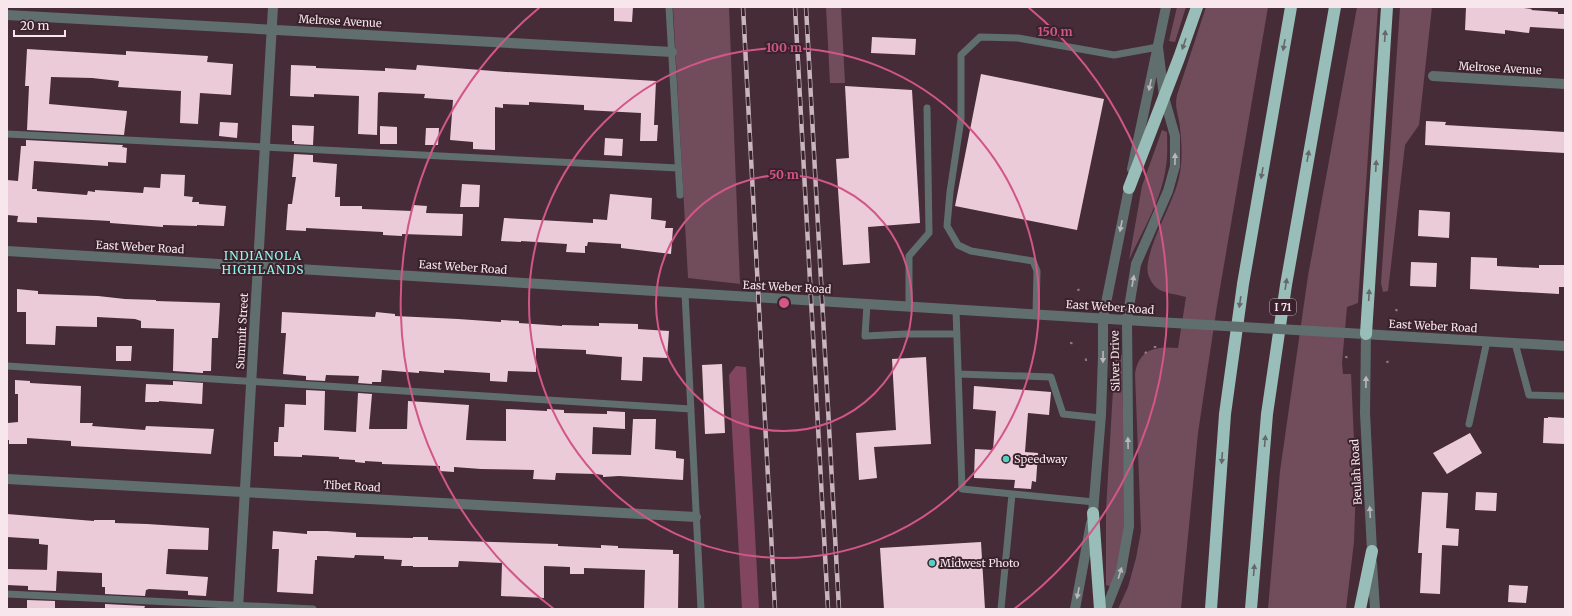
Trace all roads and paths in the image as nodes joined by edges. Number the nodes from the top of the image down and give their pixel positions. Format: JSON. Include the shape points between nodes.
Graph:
{"nodes":[{"id":1,"x":273,"y":7,"type":"edge"},
{"id":2,"x":669,"y":7,"type":"edge"},
{"id":3,"x":1166,"y":7,"type":"edge"},
{"id":4,"x":1197,"y":7,"type":"edge"},
{"id":5,"x":1291,"y":7,"type":"edge"},
{"id":6,"x":1335,"y":7,"type":"edge"},
{"id":7,"x":1387,"y":7,"type":"edge"},
{"id":8,"x":7,"y":15,"type":"edge"},
{"id":9,"x":272,"y":29,"type":"junction"},
{"id":10,"x":1158,"y":47,"type":"junction"},
{"id":11,"x":672,"y":52,"type":"junction"},
{"id":12,"x":1433,"y":76,"type":"dead end"},
{"id":13,"x":1565,"y":84,"type":"edge"},
{"id":14,"x":1164,"y":97,"type":"junction"},
{"id":15,"x":927,"y":108,"type":"dead end"},
{"id":16,"x":7,"y":134,"type":"edge"},
{"id":17,"x":265,"y":147,"type":"junction"},
{"id":18,"x":678,"y":168,"type":"junction"},
{"id":19,"x":1128,"y":188,"type":"junction"},
{"id":20,"x":680,"y":195,"type":"dead end"},
{"id":21,"x":7,"y":251,"type":"edge"},
{"id":22,"x":258,"y":266,"type":"junction"},
{"id":23,"x":685,"y":293,"type":"junction"},
{"id":24,"x":867,"y":304,"type":"junction"},
{"id":25,"x":909,"y":306,"type":"junction"},
{"id":26,"x":1398,"y":307,"type":"dead end"},
{"id":27,"x":956,"y":309,"type":"junction"},
{"id":28,"x":1396,"y":311,"type":"dead end"},
{"id":29,"x":1036,"y":314,"type":"junction"},
{"id":30,"x":1103,"y":318,"type":"junction"},
{"id":31,"x":1126,"y":320,"type":"junction"},
{"id":32,"x":957,"y":334,"type":"junction"},
{"id":33,"x":1366,"y":334,"type":"junction"},
{"id":34,"x":1487,"y":341,"type":"junction"},
{"id":35,"x":1515,"y":343,"type":"junction"},
{"id":36,"x":1565,"y":346,"type":"edge"},
{"id":37,"x":1089,"y":359,"type":"dead end"},
{"id":38,"x":1085,"y":360,"type":"dead end"},
{"id":39,"x":1387,"y":361,"type":"dead end"},
{"id":40,"x":1389,"y":365,"type":"dead end"},
{"id":41,"x":7,"y":366,"type":"edge"},
{"id":42,"x":958,"y":374,"type":"junction"},
{"id":43,"x":251,"y":381,"type":"junction"},
{"id":44,"x":1565,"y":396,"type":"edge"},
{"id":45,"x":691,"y":410,"type":"junction"},
{"id":46,"x":1101,"y":418,"type":"junction"},
{"id":47,"x":1469,"y":424,"type":"dead end"},
{"id":48,"x":7,"y":479,"type":"edge"},
{"id":49,"x":245,"y":492,"type":"junction"},
{"id":50,"x":1012,"y":494,"type":"junction"},
{"id":51,"x":1094,"y":508,"type":"junction"},
{"id":52,"x":696,"y":517,"type":"junction"},
{"id":53,"x":1372,"y":551,"type":"junction"},
{"id":54,"x":7,"y":594,"type":"edge"},
{"id":55,"x":238,"y":607,"type":"edge"},
{"id":56,"x":313,"y":609,"type":"edge"},
{"id":57,"x":701,"y":609,"type":"edge"},
{"id":58,"x":1001,"y":609,"type":"edge"},
{"id":59,"x":1075,"y":609,"type":"edge"},
{"id":60,"x":1100,"y":609,"type":"edge"},
{"id":61,"x":1106,"y":609,"type":"edge"},
{"id":62,"x":1211,"y":609,"type":"edge"},
{"id":63,"x":1251,"y":609,"type":"edge"},
{"id":64,"x":1360,"y":609,"type":"edge"},
{"id":65,"x":1375,"y":609,"type":"edge"}],
"edges":[{"from":1,"to":9,"type":"street","name":"Summit Street"},
{"from":2,"to":11,"type":"lane"},
{"from":3,"to":10,"type":"street","name":"Silver Drive"},
{"from":4,"to":14,"type":"highway","one_way":true},
{"from":5,"to":62,"type":"highway","one_way":true,"via":[[1243,284],[1225,414]]},
{"from":63,"to":6,"type":"highway","number":"I 71","one_way":true,"via":[[1267,414],[1285,292]]},
{"from":33,"to":7,"type":"highway","one_way":true},
{"from":8,"to":9,"type":"street","name":"Melrose Avenue"},
{"from":9,"to":11,"type":"street","name":"Melrose Avenue"},
{"from":9,"to":17,"type":"street","name":"Summit Street"},
{"from":10,"to":14,"type":"street","name":"Silver Drive"},
{"from":10,"to":19,"type":"street","name":"Silver Drive","one_way":true},
{"from":10,"to":29,"type":"lane","via":[[1114,55],[1018,38],[980,37],[961,55],[961,119],[947,226],[958,245],[971,251],[1033,261],[1037,271]]},
{"from":11,"to":18,"type":"lane"},
{"from":12,"to":13,"type":"street","name":"Melrose Avenue"},
{"from":14,"to":19,"type":"highway"},
{"from":31,"to":14,"type":"street","name":"Silver Drive","one_way":true,"via":[[1136,264],[1168,191],[1174,166],[1175,136]]},
{"from":15,"to":25,"type":"lane","via":[[929,233],[909,256]]},
{"from":16,"to":17,"type":"lane"},
{"from":17,"to":18,"type":"lane"},
{"from":17,"to":22,"type":"street","name":"Summit Street"},
{"from":18,"to":20,"type":"lane"},
{"from":19,"to":30,"type":"street","name":"Silver Drive","one_way":true},
{"from":21,"to":22,"type":"street","name":"East Weber Road"},
{"from":22,"to":23,"type":"street","name":"East Weber Road"},
{"from":22,"to":43,"type":"street","name":"Summit Street"},
{"from":23,"to":24,"type":"street","name":"East Weber Road"},
{"from":23,"to":45,"type":"lane"},
{"from":24,"to":25,"type":"street","name":"East Weber Road"},
{"from":24,"to":32,"type":"lane","via":[[865,336]]},
{"from":25,"to":27,"type":"street","name":"East Weber Road"},
{"from":26,"to":28,"type":"path"},
{"from":27,"to":29,"type":"street","name":"East Weber Road"},
{"from":27,"to":32,"type":"lane"},
{"from":29,"to":30,"type":"street","name":"East Weber Road"},
{"from":30,"to":31,"type":"street","name":"East Weber Road"},
{"from":30,"to":46,"type":"street","name":"Silver Drive","one_way":true},
{"from":31,"to":33,"type":"street","name":"East Weber Road","bridge":true},
{"from":61,"to":31,"type":"street","name":"Silver Drive","one_way":true,"via":[[1121,571],[1128,526]]},
{"from":32,"to":42,"type":"lane"},
{"from":33,"to":34,"type":"street","name":"East Weber Road"},
{"from":53,"to":33,"type":"street","name":"Beulah Road","one_way":true,"via":[[1365,413]]},
{"from":34,"to":35,"type":"street","name":"East Weber Road"},
{"from":34,"to":47,"type":"lane"},
{"from":35,"to":36,"type":"street","name":"East Weber Road"},
{"from":35,"to":44,"type":"lane","via":[[1529,395]]},
{"from":37,"to":38,"type":"path"},
{"from":39,"to":40,"type":"path"},
{"from":41,"to":43,"type":"lane"},
{"from":42,"to":46,"type":"lane","via":[[1051,377],[1063,414]]},
{"from":42,"to":50,"type":"lane","via":[[962,490]]},
{"from":43,"to":45,"type":"lane"},
{"from":43,"to":49,"type":"street","name":"Summit Street"},
{"from":45,"to":52,"type":"lane"},
{"from":46,"to":51,"type":"street","name":"Silver Drive"},
{"from":48,"to":49,"type":"street","name":"Tibet Road"},
{"from":49,"to":52,"type":"street","name":"Tibet Road"},
{"from":49,"to":55,"type":"street","name":"Summit Street"},
{"from":50,"to":51,"type":"lane"},
{"from":50,"to":58,"type":"lane"},
{"from":51,"to":59,"type":"street","name":"Silver Drive","one_way":true},
{"from":51,"to":60,"type":"highway"},
{"from":52,"to":57,"type":"lane"},
{"from":53,"to":64,"type":"highway"},
{"from":53,"to":65,"type":"street","name":"Beulah Road"},
{"from":54,"to":55,"type":"lane"},
{"from":55,"to":56,"type":"lane"}]}
